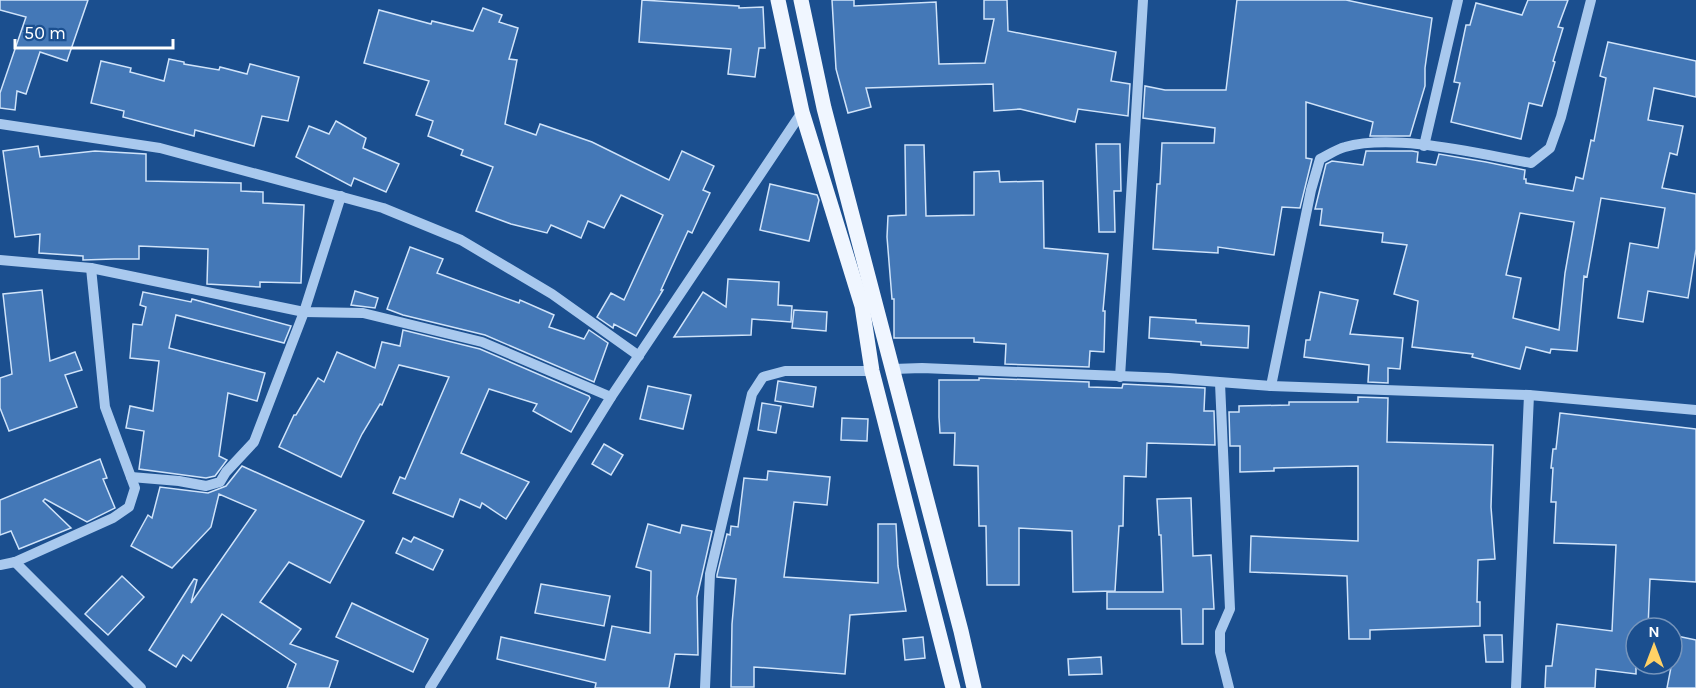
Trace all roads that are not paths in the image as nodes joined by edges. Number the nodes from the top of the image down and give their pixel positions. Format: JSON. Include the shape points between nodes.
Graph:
{"nodes":[{"id":1,"x":778,"y":0,"type":"edge"},
{"id":2,"x":801,"y":0,"type":"edge"},
{"id":3,"x":1143,"y":0,"type":"edge"},
{"id":4,"x":1458,"y":0,"type":"edge"},
{"id":5,"x":1592,"y":0,"type":"edge"},
{"id":6,"x":802,"y":112,"type":"junction"},
{"id":7,"x":0,"y":124,"type":"edge"},
{"id":8,"x":1424,"y":146,"type":"junction"},
{"id":9,"x":341,"y":196,"type":"junction"},
{"id":10,"x":0,"y":260,"type":"edge"},
{"id":11,"x":91,"y":268,"type":"junction"},
{"id":12,"x":304,"y":312,"type":"junction"},
{"id":13,"x":639,"y":356,"type":"junction"},
{"id":14,"x":893,"y":369,"type":"junction"},
{"id":15,"x":872,"y":371,"type":"junction"},
{"id":16,"x":1120,"y":377,"type":"junction"},
{"id":17,"x":1220,"y":383,"type":"junction"},
{"id":18,"x":1271,"y":386,"type":"junction"},
{"id":19,"x":1529,"y":396,"type":"junction"},
{"id":20,"x":611,"y":397,"type":"junction"},
{"id":21,"x":1696,"y":411,"type":"edge"},
{"id":22,"x":131,"y":477,"type":"junction"},
{"id":23,"x":15,"y":562,"type":"junction"},
{"id":24,"x":0,"y":565,"type":"edge"},
{"id":25,"x":141,"y":688,"type":"edge"},
{"id":26,"x":430,"y":688,"type":"edge"},
{"id":27,"x":705,"y":688,"type":"edge"},
{"id":28,"x":953,"y":688,"type":"edge"},
{"id":29,"x":974,"y":688,"type":"edge"},
{"id":30,"x":1229,"y":688,"type":"edge"},
{"id":31,"x":1516,"y":688,"type":"edge"}],
"edges":[{"from":1,"to":6,"type":"main road"},
{"from":2,"to":14,"type":"main road","via":[[824,108]]},
{"from":3,"to":16,"type":"street"},
{"from":4,"to":8,"type":"street"},
{"from":5,"to":8,"type":"street","via":[[1550,148],[1531,163]]},
{"from":6,"to":13,"type":"street"},
{"from":6,"to":15,"type":"main road","via":[[862,306]]},
{"from":7,"to":9,"type":"street","via":[[160,148]]},
{"from":8,"to":18,"type":"street","via":[[1387,142],[1344,147],[1320,159]]},
{"from":9,"to":12,"type":"street"},
{"from":9,"to":13,"type":"street","via":[[383,208],[461,240],[552,294]]},
{"from":10,"to":11,"type":"street"},
{"from":11,"to":12,"type":"street"},
{"from":11,"to":22,"type":"street","via":[[105,407]]},
{"from":12,"to":20,"type":"street","via":[[363,313],[482,342]]},
{"from":12,"to":22,"type":"street","via":[[254,442],[220,482],[206,486]]},
{"from":13,"to":20,"type":"street"},
{"from":14,"to":16,"type":"street"},
{"from":14,"to":29,"type":"main road"},
{"from":15,"to":27,"type":"street","via":[[785,371],[763,377],[752,394],[710,574]]},
{"from":15,"to":28,"type":"main road"},
{"from":16,"to":17,"type":"street"},
{"from":17,"to":18,"type":"street"},
{"from":17,"to":30,"type":"street","via":[[1230,609],[1220,632],[1220,652]]},
{"from":18,"to":19,"type":"street"},
{"from":19,"to":21,"type":"street"},
{"from":19,"to":31,"type":"street"},
{"from":20,"to":26,"type":"street"},
{"from":22,"to":23,"type":"street","via":[[135,488],[129,507]]},
{"from":23,"to":24,"type":"street"},
{"from":23,"to":25,"type":"street"}]}
